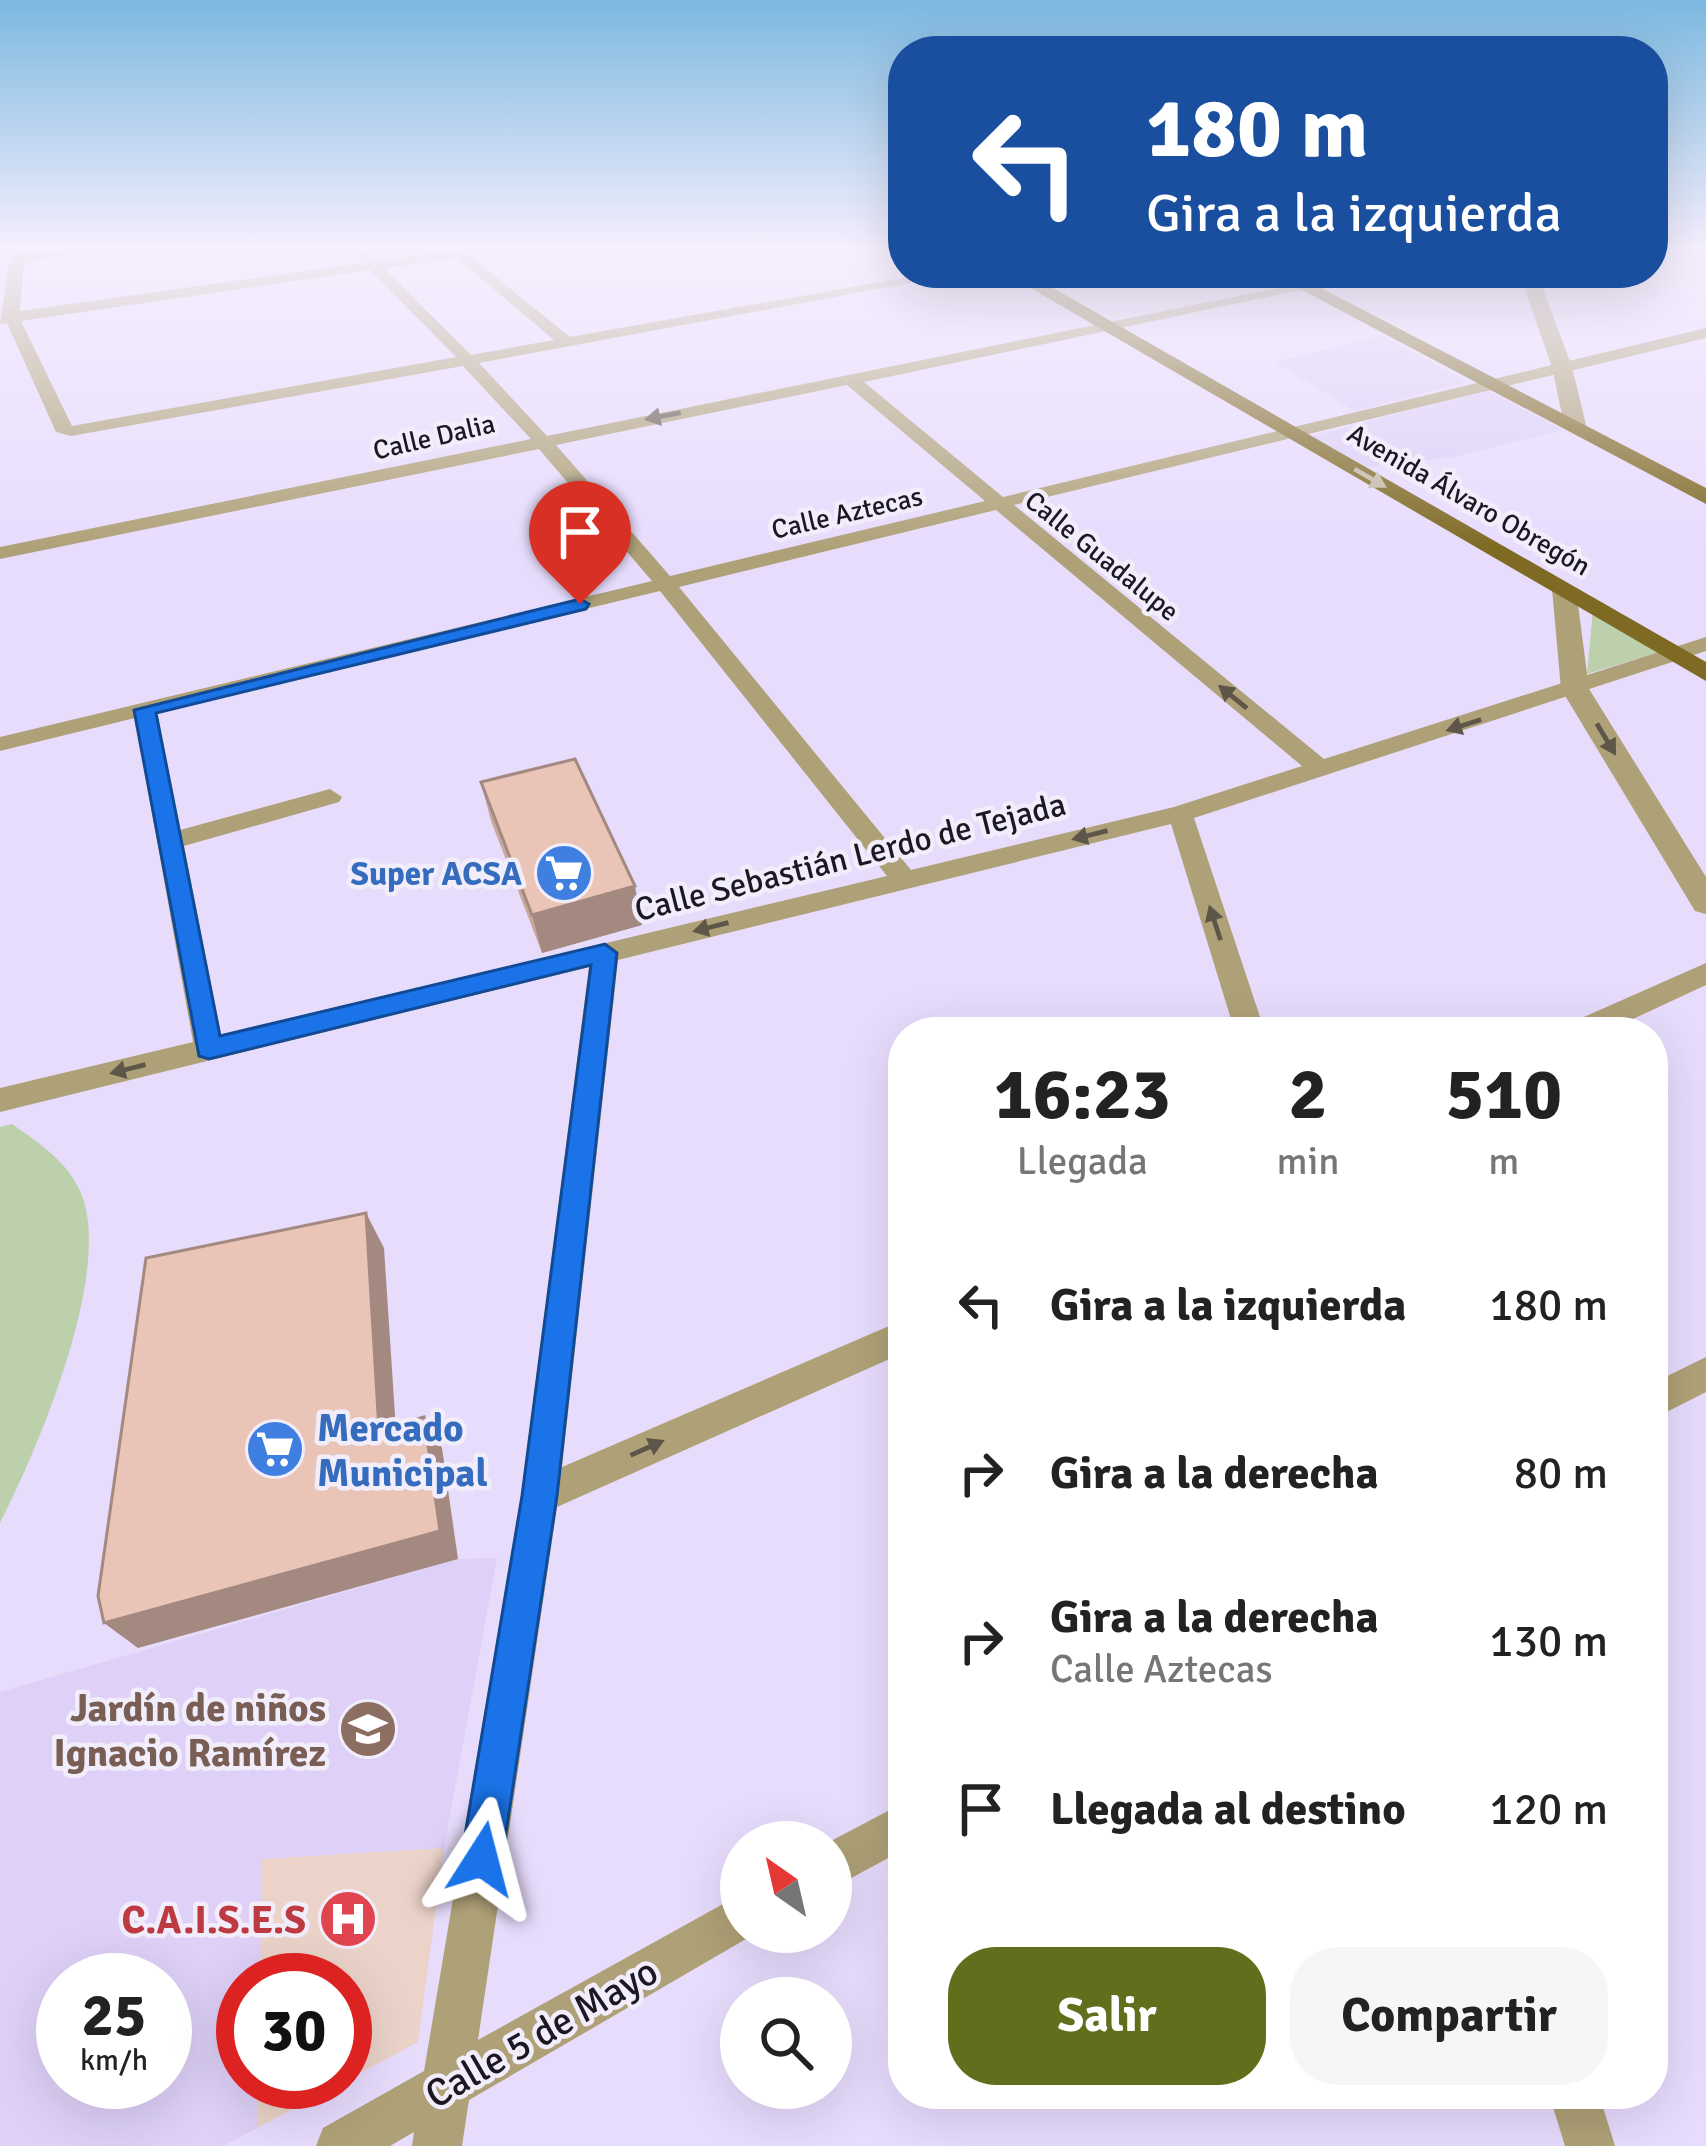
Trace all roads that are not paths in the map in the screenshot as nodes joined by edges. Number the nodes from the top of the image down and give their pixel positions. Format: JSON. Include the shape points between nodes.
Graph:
{"nodes":[{"id":1,"x":22,"y":349,"type":"edge"},
{"id":2,"x":461,"y":349,"type":"edge"},
{"id":3,"x":526,"y":349,"type":"edge"},
{"id":4,"x":998,"y":349,"type":"edge"},
{"id":5,"x":1146,"y":349,"type":"edge"},
{"id":6,"x":1424,"y":349,"type":"edge"},
{"id":7,"x":1556,"y":349,"type":"edge"},
{"id":8,"x":1635,"y":349,"type":"edge"},
{"id":9,"x":471,"y":359,"type":"junction"},
{"id":10,"x":1562,"y":367,"type":"junction"},
{"id":11,"x":850,"y":379,"type":"junction"},
{"id":12,"x":1490,"y":384,"type":"junction"},
{"id":13,"x":1576,"y":429,"type":"junction"},
{"id":14,"x":1292,"y":434,"type":"junction"},
{"id":15,"x":542,"y":440,"type":"junction"},
{"id":16,"x":1706,"y":497,"type":"edge"},
{"id":17,"x":997,"y":505,"type":"junction"},
{"id":18,"x":0,"y":553,"type":"edge"},
{"id":19,"x":667,"y":584,"type":"junction"},
{"id":20,"x":1564,"y":589,"type":"junction"},
{"id":21,"x":1706,"y":644,"type":"edge"},
{"id":22,"x":1674,"y":655,"type":"junction"},
{"id":23,"x":1706,"y":673,"type":"edge"},
{"id":24,"x":1575,"y":688,"type":"junction"},
{"id":25,"x":145,"y":710,"type":"junction"},
{"id":26,"x":0,"y":744,"type":"edge"},
{"id":27,"x":1323,"y":771,"type":"junction"},
{"id":28,"x":330,"y":797,"type":"dead end"},
{"id":29,"x":1180,"y":814,"type":"junction"},
{"id":30,"x":170,"y":841,"type":"junction"},
{"id":31,"x":904,"y":880,"type":"junction"},
{"id":32,"x":1706,"y":903,"type":"edge"},
{"id":33,"x":605,"y":953,"type":"junction"},
{"id":34,"x":1706,"y":973,"type":"edge"},
{"id":35,"x":1245,"y":1017,"type":"edge"},
{"id":36,"x":1611,"y":1017,"type":"edge"},
{"id":37,"x":209,"y":1049,"type":"junction"},
{"id":38,"x":0,"y":1100,"type":"edge"},
{"id":39,"x":888,"y":1343,"type":"edge"},
{"id":40,"x":1706,"y":1373,"type":"edge"},
{"id":41,"x":1668,"y":1394,"type":"edge"},
{"id":42,"x":540,"y":1496,"type":"junction"},
{"id":43,"x":888,"y":1834,"type":"edge"},
{"id":44,"x":852,"y":1854,"type":"edge"},
{"id":45,"x":720,"y":1929,"type":"edge"},
{"id":46,"x":446,"y":2087,"type":"junction"},
{"id":47,"x":1579,"y":2109,"type":"edge"},
{"id":48,"x":341,"y":2146,"type":"edge"},
{"id":49,"x":436,"y":2146,"type":"edge"},
{"id":50,"x":1590,"y":2146,"type":"edge"}],
"edges":[{"from":1,"to":9,"type":"street","via":[[62,428],[71,431]]},
{"from":2,"to":9,"type":"street"},
{"from":3,"to":9,"type":"street"},
{"from":4,"to":11,"type":"street","name":"Calle Dalia"},
{"from":5,"to":14,"type":"main road","name":"Avenida Álvaro Obregón"},
{"from":6,"to":12,"type":"main road"},
{"from":7,"to":10,"type":"street"},
{"from":8,"to":10,"type":"street","name":"Calle Aztecas"},
{"from":9,"to":15,"type":"street"},
{"from":10,"to":12,"type":"street","name":"Calle Aztecas"},
{"from":10,"to":13,"type":"street"},
{"from":11,"to":15,"type":"street","name":"Calle Dalia","one_way":true},
{"from":11,"to":17,"type":"street","name":"Calle Guadalupe"},
{"from":12,"to":13,"type":"main road"},
{"from":12,"to":14,"type":"street","name":"Calle Aztecas"},
{"from":13,"to":16,"type":"main road"},
{"from":14,"to":17,"type":"street","name":"Calle Aztecas"},
{"from":14,"to":20,"type":"main road","name":"Avenida Álvaro Obregón","one_way":true},
{"from":15,"to":18,"type":"street","name":"Calle Dalia"},
{"from":15,"to":19,"type":"street"},
{"from":17,"to":19,"type":"street","name":"Calle Aztecas"},
{"from":27,"to":17,"type":"street","name":"Calle Guadalupe","one_way":true},
{"from":19,"to":25,"type":"street","name":"Calle Aztecas"},
{"from":19,"to":31,"type":"street"},
{"from":20,"to":22,"type":"main road","name":"Avenida Álvaro Obregón"},
{"from":20,"to":24,"type":"street"},
{"from":21,"to":22,"type":"street","name":"Calle Sebastián Lerdo de Tejada"},
{"from":22,"to":23,"type":"main road","name":"Avenida Álvaro Obregón"},
{"from":22,"to":24,"type":"street","name":"Calle Sebastián Lerdo de Tejada"},
{"from":24,"to":27,"type":"street","name":"Calle Sebastián Lerdo de Tejada","one_way":true},
{"from":24,"to":32,"type":"street","one_way":true},
{"from":25,"to":26,"type":"street","name":"Calle Aztecas"},
{"from":25,"to":30,"type":"street"},
{"from":27,"to":29,"type":"street","name":"Calle Sebastián Lerdo de Tejada"},
{"from":28,"to":30,"type":"street"},
{"from":29,"to":31,"type":"street","name":"Calle Sebastián Lerdo de Tejada","one_way":true},
{"from":35,"to":29,"type":"street","one_way":true},
{"from":30,"to":37,"type":"street"},
{"from":31,"to":33,"type":"street","name":"Calle Sebastián Lerdo de Tejada","one_way":true},
{"from":33,"to":37,"type":"street","name":"Calle Sebastián Lerdo de Tejada"},
{"from":33,"to":42,"type":"street"},
{"from":34,"to":36,"type":"street"},
{"from":37,"to":38,"type":"street","name":"Calle Sebastián Lerdo de Tejada","one_way":true},
{"from":42,"to":39,"type":"street","one_way":true},
{"from":40,"to":41,"type":"street"},
{"from":42,"to":46,"type":"street"},
{"from":43,"to":44,"type":"street"},
{"from":45,"to":46,"type":"street","name":"Calle 5 de Mayo"},
{"from":46,"to":48,"type":"street","name":"Calle 5 de Mayo"},
{"from":46,"to":49,"type":"street"},
{"from":47,"to":50,"type":"street"}]}
